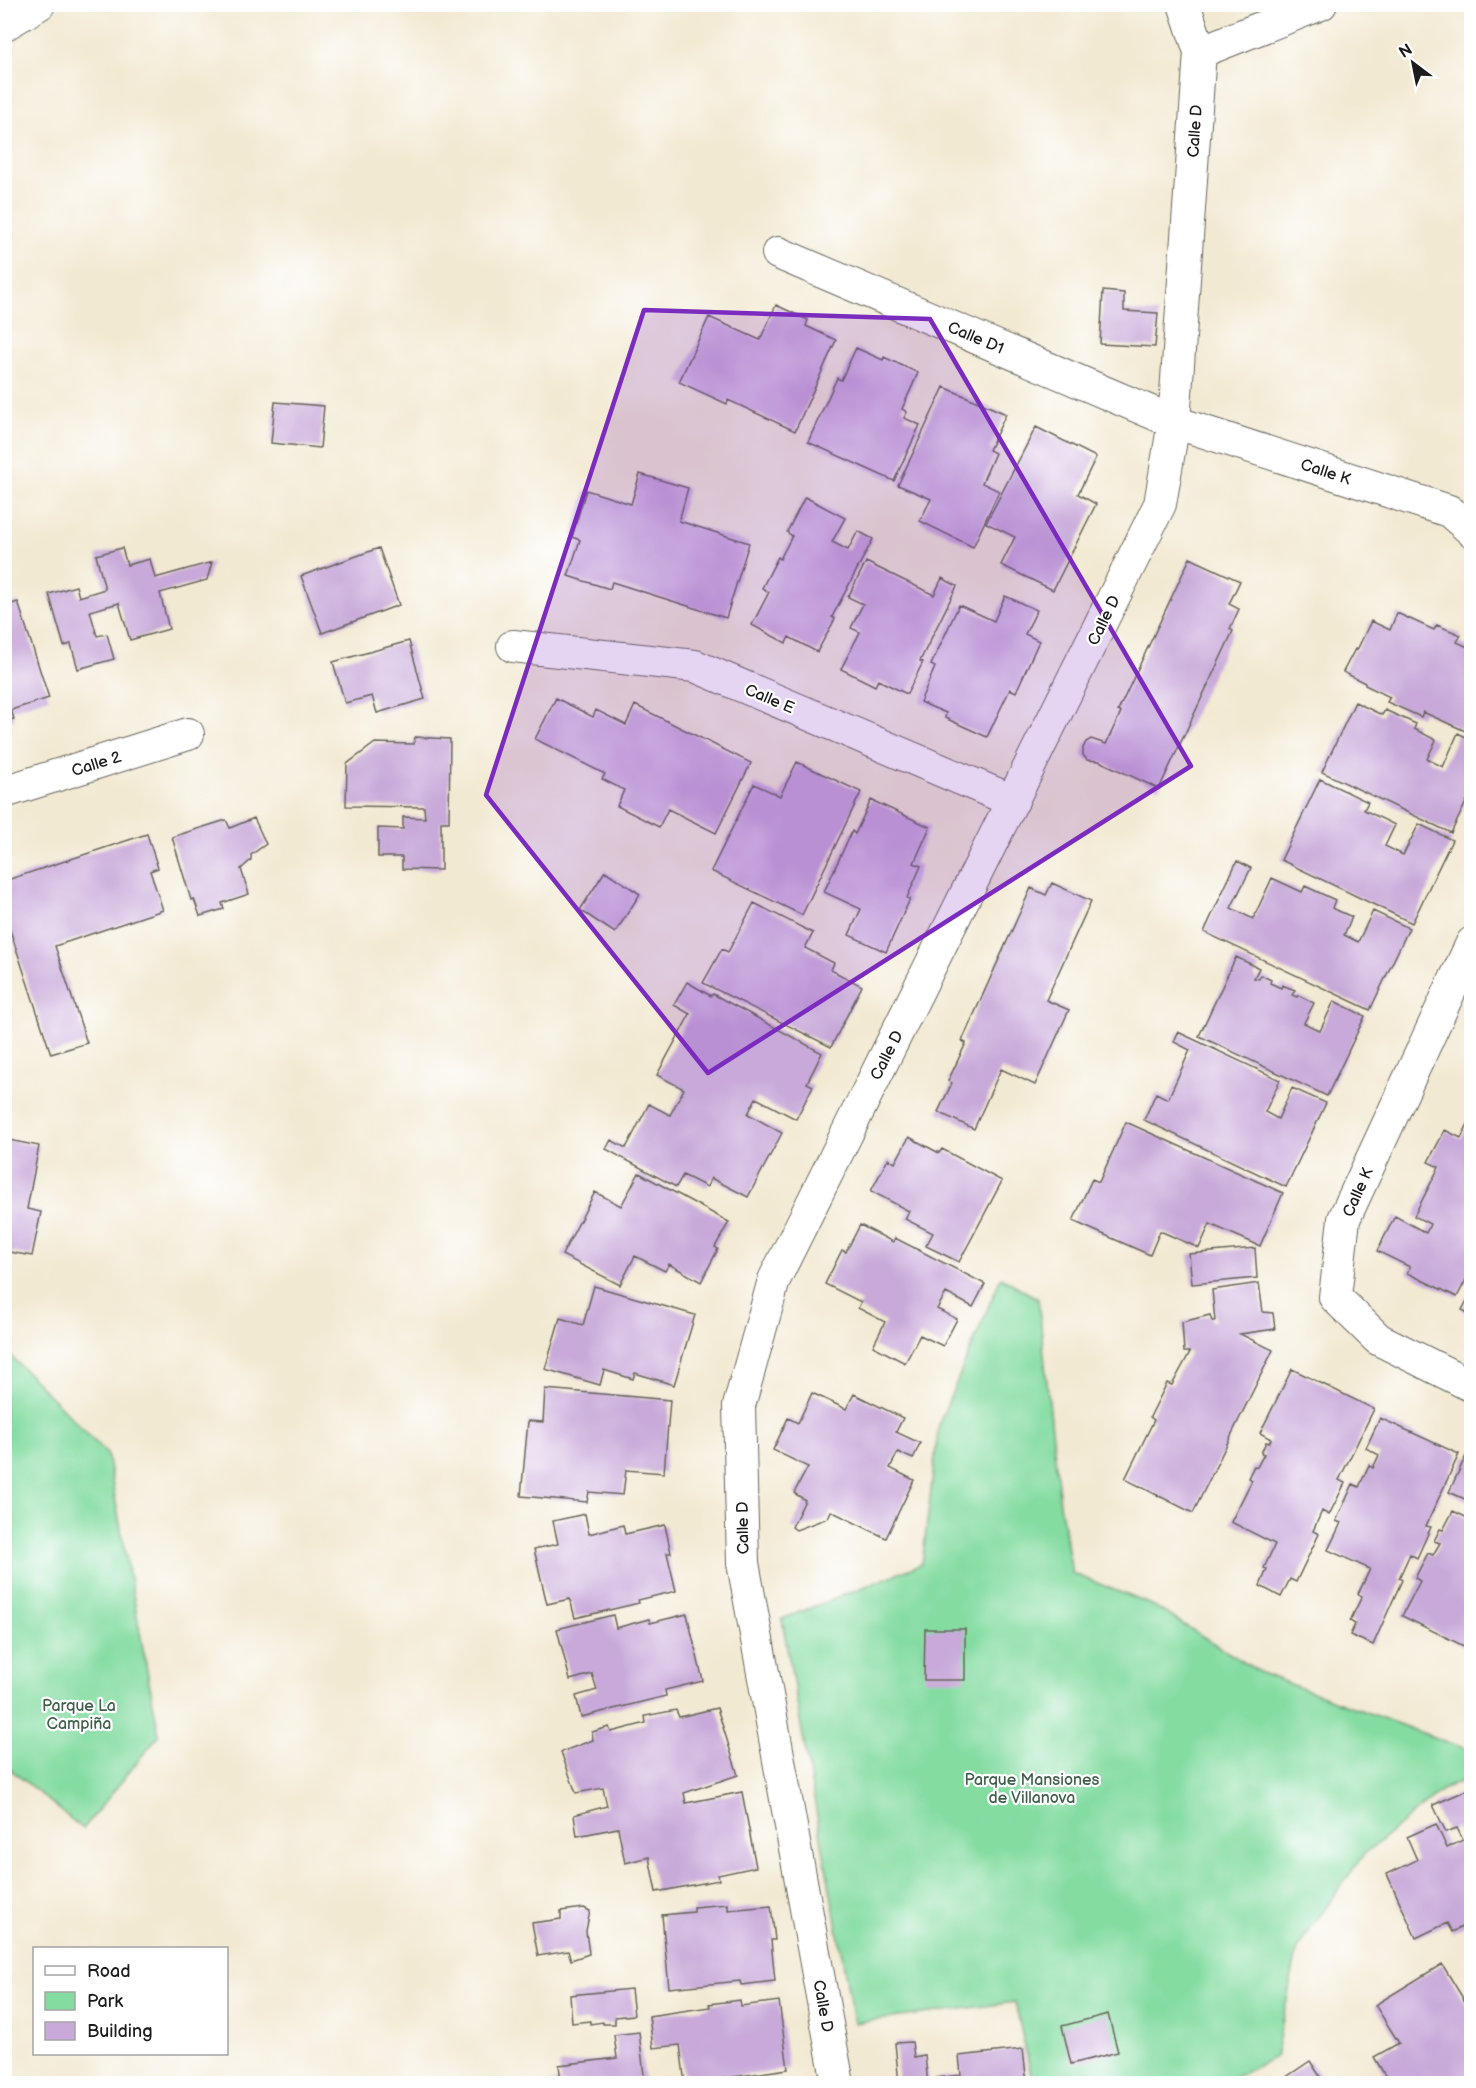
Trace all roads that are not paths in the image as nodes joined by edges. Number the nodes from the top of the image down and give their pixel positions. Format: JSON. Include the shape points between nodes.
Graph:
{"nodes":[{"id":1,"x":39,"y":4,"type":"edge"},
{"id":2,"x":1184,"y":4,"type":"edge"},
{"id":3,"x":1321,"y":4,"type":"edge"},
{"id":4,"x":4,"y":25,"type":"edge"},
{"id":5,"x":1200,"y":52,"type":"junction"},
{"id":6,"x":778,"y":253,"type":"dead end"},
{"id":7,"x":1174,"y":422,"type":"junction"},
{"id":8,"x":1472,"y":531,"type":"edge"},
{"id":9,"x":513,"y":646,"type":"dead end"},
{"id":10,"x":188,"y":734,"type":"dead end"},
{"id":11,"x":4,"y":792,"type":"edge"},
{"id":12,"x":1013,"y":801,"type":"junction"},
{"id":13,"x":1472,"y":943,"type":"edge"},
{"id":14,"x":1472,"y":1386,"type":"edge"},
{"id":15,"x":838,"y":2084,"type":"edge"}],
"edges":[{"from":1,"to":4,"type":"street"},
{"from":2,"to":5,"type":"street"},
{"from":3,"to":5,"type":"street"},
{"from":5,"to":7,"type":"street","name":"Calle D"},
{"from":6,"to":7,"type":"street","name":"Calle D1"},
{"from":7,"to":8,"type":"street","name":"Calle K","via":[[1449,511]]},
{"from":7,"to":12,"type":"street","name":"Calle D","via":[[1160,504]]},
{"from":9,"to":12,"type":"street","name":"Calle E","via":[[695,666]]},
{"from":10,"to":11,"type":"street","name":"Calle 2"},
{"from":12,"to":15,"type":"street","name":"Calle D","via":[[774,1280],[740,1406],[742,1563]]},
{"from":13,"to":14,"type":"street","name":"Calle K","via":[[1344,1219],[1335,1297],[1378,1339]]}]}
